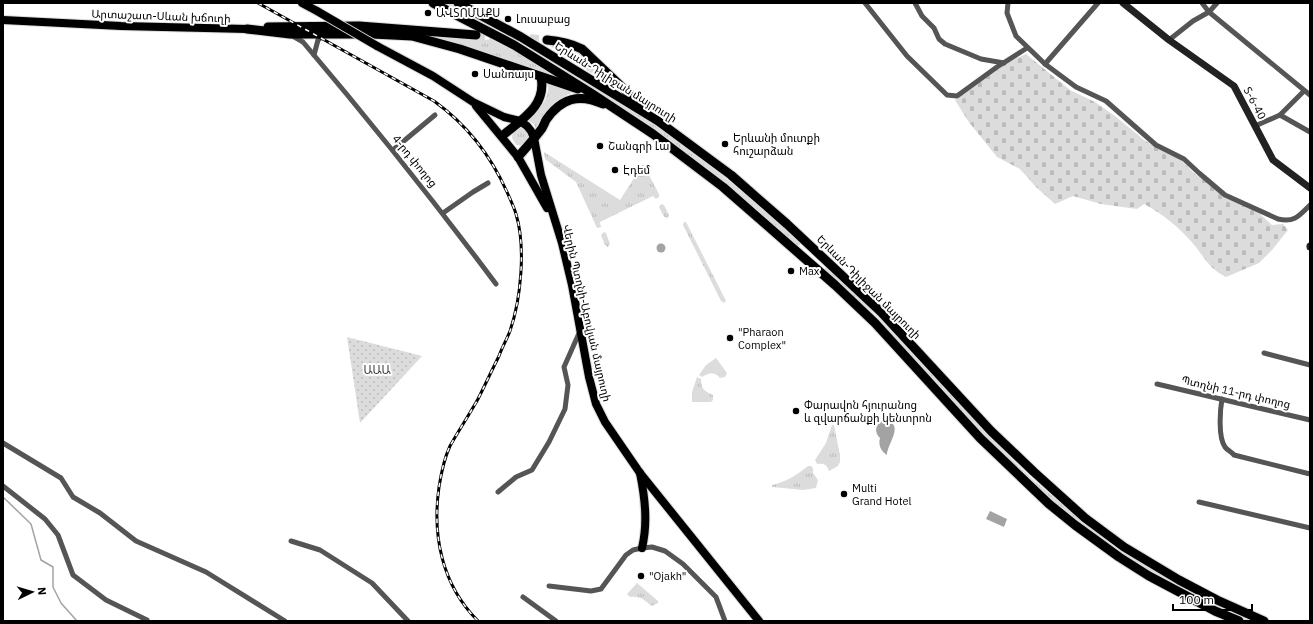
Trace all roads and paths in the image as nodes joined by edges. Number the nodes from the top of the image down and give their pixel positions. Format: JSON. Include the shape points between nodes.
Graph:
{"nodes":[{"id":1,"x":302,"y":3,"type":"edge"},
{"id":2,"x":433,"y":3,"type":"edge"},
{"id":3,"x":458,"y":3,"type":"edge"},
{"id":4,"x":865,"y":3,"type":"edge"},
{"id":5,"x":915,"y":3,"type":"edge"},
{"id":6,"x":1008,"y":3,"type":"edge"},
{"id":7,"x":1098,"y":3,"type":"edge"},
{"id":8,"x":1123,"y":3,"type":"edge"},
{"id":9,"x":1202,"y":3,"type":"edge"},
{"id":10,"x":1217,"y":3,"type":"edge"},
{"id":11,"x":1209,"y":12,"type":"junction"},
{"id":12,"x":3,"y":20,"type":"edge"},
{"id":13,"x":246,"y":29,"type":"junction"},
{"id":14,"x":290,"y":34,"type":"junction"},
{"id":15,"x":325,"y":34,"type":"junction"},
{"id":16,"x":357,"y":34,"type":"junction"},
{"id":17,"x":476,"y":35,"type":"tunnel mouth"},
{"id":18,"x":547,"y":40,"type":"tunnel mouth"},
{"id":19,"x":1168,"y":40,"type":"junction"},
{"id":20,"x":1027,"y":48,"type":"junction"},
{"id":21,"x":314,"y":55,"type":"junction"},
{"id":22,"x":1004,"y":63,"type":"junction"},
{"id":23,"x":1045,"y":64,"type":"junction"},
{"id":24,"x":541,"y":77,"type":"junction"},
{"id":25,"x":1304,"y":91,"type":"junction"},
{"id":26,"x":591,"y":93,"type":"junction"},
{"id":27,"x":1310,"y":95,"type":"edge"},
{"id":28,"x":473,"y":102,"type":"junction"},
{"id":29,"x":614,"y":109,"type":"junction"},
{"id":30,"x":435,"y":115,"type":"dead end"},
{"id":31,"x":1280,"y":115,"type":"junction"},
{"id":32,"x":520,"y":121,"type":"junction"},
{"id":33,"x":658,"y":121,"type":"junction"},
{"id":34,"x":1255,"y":126,"type":"junction"},
{"id":35,"x":1310,"y":132,"type":"edge"},
{"id":36,"x":502,"y":136,"type":"junction"},
{"id":37,"x":534,"y":138,"type":"junction"},
{"id":38,"x":393,"y":150,"type":"junction"},
{"id":39,"x":518,"y":157,"type":"junction"},
{"id":40,"x":488,"y":183,"type":"dead end"},
{"id":41,"x":1310,"y":188,"type":"edge"},
{"id":42,"x":1310,"y":205,"type":"edge"},
{"id":43,"x":443,"y":213,"type":"junction"},
{"id":44,"x":553,"y":219,"type":"junction"},
{"id":45,"x":496,"y":284,"type":"dead end"},
{"id":46,"x":580,"y":330,"type":"junction"},
{"id":47,"x":1264,"y":353,"type":"dead end"},
{"id":48,"x":1310,"y":365,"type":"edge"},
{"id":49,"x":1157,"y":384,"type":"dead end"},
{"id":50,"x":1222,"y":399,"type":"junction"},
{"id":51,"x":1310,"y":420,"type":"edge"},
{"id":52,"x":3,"y":443,"type":"edge"},
{"id":53,"x":640,"y":473,"type":"junction"},
{"id":54,"x":1310,"y":474,"type":"edge"},
{"id":55,"x":3,"y":486,"type":"edge"},
{"id":56,"x":498,"y":492,"type":"dead end"},
{"id":57,"x":1199,"y":502,"type":"dead end"},
{"id":58,"x":1310,"y":528,"type":"edge"},
{"id":59,"x":291,"y":541,"type":"dead end"},
{"id":60,"x":642,"y":548,"type":"junction"},
{"id":61,"x":549,"y":586,"type":"dead end"},
{"id":62,"x":523,"y":597,"type":"dead end"},
{"id":63,"x":147,"y":620,"type":"edge"},
{"id":64,"x":723,"y":620,"type":"edge"},
{"id":65,"x":285,"y":621,"type":"edge"},
{"id":66,"x":408,"y":621,"type":"edge"},
{"id":67,"x":556,"y":621,"type":"edge"},
{"id":68,"x":760,"y":621,"type":"edge"},
{"id":69,"x":1239,"y":621,"type":"edge"},
{"id":70,"x":1264,"y":621,"type":"edge"}],
"edges":[{"from":1,"to":16,"type":"main road","name":"Վերին Պտղնի-Աբովյան մայրուղի","bridge":true},
{"from":2,"to":26,"type":"highway","name":"Երևան-Դիլիջան մայրուղի","via":[[514,45]]},
{"from":3,"to":33,"type":"highway","name":"Երևան-Դիլիջան մայրուղի","via":[[521,37]]},
{"from":4,"to":22,"type":"street","via":[[907,56],[947,95],[957,96]]},
{"from":5,"to":22,"type":"street","via":[[922,16],[945,44],[981,59]]},
{"from":6,"to":20,"type":"street","via":[[1007,13],[1016,36]]},
{"from":7,"to":23,"type":"street"},
{"from":8,"to":19,"type":"street","number":"Տ-6-40"},
{"from":9,"to":11,"type":"street"},
{"from":10,"to":11,"type":"street"},
{"from":11,"to":19,"type":"street"},
{"from":11,"to":25,"type":"street"},
{"from":12,"to":13,"type":"main road","name":"Արտաշատ-Սևան խճուղի"},
{"from":13,"to":14,"type":"highway"},
{"from":13,"to":17,"type":"highway","via":[[359,26]]},
{"from":14,"to":15,"type":"highway"},
{"from":14,"to":21,"type":"street","name":"4-րդ փողոց","via":[[303,42]]},
{"from":15,"to":16,"type":"highway"},
{"from":15,"to":21,"type":"street","via":[[318,40]]},
{"from":16,"to":24,"type":"highway","via":[[412,36],[430,40]]},
{"from":16,"to":28,"type":"main road","name":"Վերին Պտղնի-Աբովյան մայրուղի","bridge":true,"via":[[433,76]]},
{"from":18,"to":33,"type":"highway","via":[[564,42],[582,49]]},
{"from":19,"to":34,"type":"street","name":"Տ-6-40","number":"Տ-6-40","via":[[1234,86]]},
{"from":20,"to":22,"type":"street"},
{"from":20,"to":23,"type":"street"},
{"from":21,"to":38,"type":"street","name":"4-րդ փողոց"},
{"from":23,"to":42,"type":"street","via":[[1076,87],[1106,101],[1156,145],[1184,159],[1225,195],[1287,221],[1298,218]]},
{"from":24,"to":26,"type":"highway"},
{"from":24,"to":32,"type":"highway","via":[[540,100]]},
{"from":25,"to":27,"type":"street"},
{"from":25,"to":31,"type":"street"},
{"from":26,"to":29,"type":"highway","name":"Երևան-Դիլիջան մայրուղի"},
{"from":28,"to":32,"type":"main road","name":"Վերին Պտղնի-Աբովյան մայրուղի","via":[[504,117]]},
{"from":28,"to":36,"type":"main road","name":"Վերին Պտղնի-Աբովյան մայրուղի"},
{"from":29,"to":37,"type":"highway","via":[[580,98],[566,101],[546,120]]},
{"from":29,"to":69,"type":"highway","name":"Երևան-Դիլիջան մայրուղի","via":[[653,134],[723,187],[830,280],[875,323],[980,438],[1075,525],[1149,576]]},
{"from":30,"to":38,"type":"street"},
{"from":31,"to":34,"type":"street"},
{"from":31,"to":35,"type":"street"},
{"from":32,"to":36,"type":"highway"},
{"from":32,"to":37,"type":"main road","name":"Վերին Պտղնի-Աբովյան մայրուղի","via":[[527,126]]},
{"from":33,"to":70,"type":"highway","name":"Երևան-Դիլիջան մայրուղի","via":[[731,175],[843,276],[881,312],[991,431],[1085,518],[1124,547],[1179,580]]},
{"from":34,"to":41,"type":"street","name":"Տ-6-40","number":"Տ-6-40","via":[[1273,160]]},
{"from":36,"to":39,"type":"main road","name":"Վերին Պտղնի-Աբովյան մայրուղի"},
{"from":37,"to":39,"type":"highway"},
{"from":37,"to":44,"type":"main road","name":"Վերին Պտղնի-Աբովյան մայրուղի"},
{"from":38,"to":43,"type":"street","name":"4-րդ փողոց"},
{"from":39,"to":44,"type":"main road","name":"Վերին Պտղնի-Աբովյան մայրուղի"},
{"from":40,"to":43,"type":"street"},
{"from":43,"to":45,"type":"street","name":"4-րդ փողոց"},
{"from":44,"to":46,"type":"main road","name":"Վերին Պտղնի-Աբովյան մայրուղի","via":[[567,264]]},
{"from":46,"to":53,"type":"main road","name":"Վերին Պտղնի-Աբովյան մայրուղի","via":[[596,404],[605,422]]},
{"from":46,"to":56,"type":"street","via":[[564,367],[568,385],[565,409],[549,442],[532,470],[516,477]]},
{"from":47,"to":48,"type":"street"},
{"from":49,"to":50,"type":"street","name":"Պտղնի 11-րդ փողոց"},
{"from":50,"to":51,"type":"street","name":"Պտղնի 11-րդ փողոց"},
{"from":50,"to":54,"type":"street","via":[[1221,434],[1224,446],[1234,455]]},
{"from":52,"to":65,"type":"street","via":[[61,478],[73,497],[100,513],[136,541],[206,572]]},
{"from":53,"to":60,"type":"main road","via":[[646,518]]},
{"from":53,"to":68,"type":"main road","name":"Վերին Պտղնի-Աբովյան մայրուղի"},
{"from":55,"to":63,"type":"street","via":[[46,520],[58,535],[73,574],[106,600]]},
{"from":57,"to":58,"type":"street"},
{"from":59,"to":66,"type":"street","via":[[320,550],[372,583]]},
{"from":60,"to":61,"type":"street","via":[[626,555],[601,589],[591,591]]},
{"from":60,"to":64,"type":"street","via":[[652,547],[665,551],[683,564],[716,597]]},
{"from":62,"to":67,"type":"street"}]}
